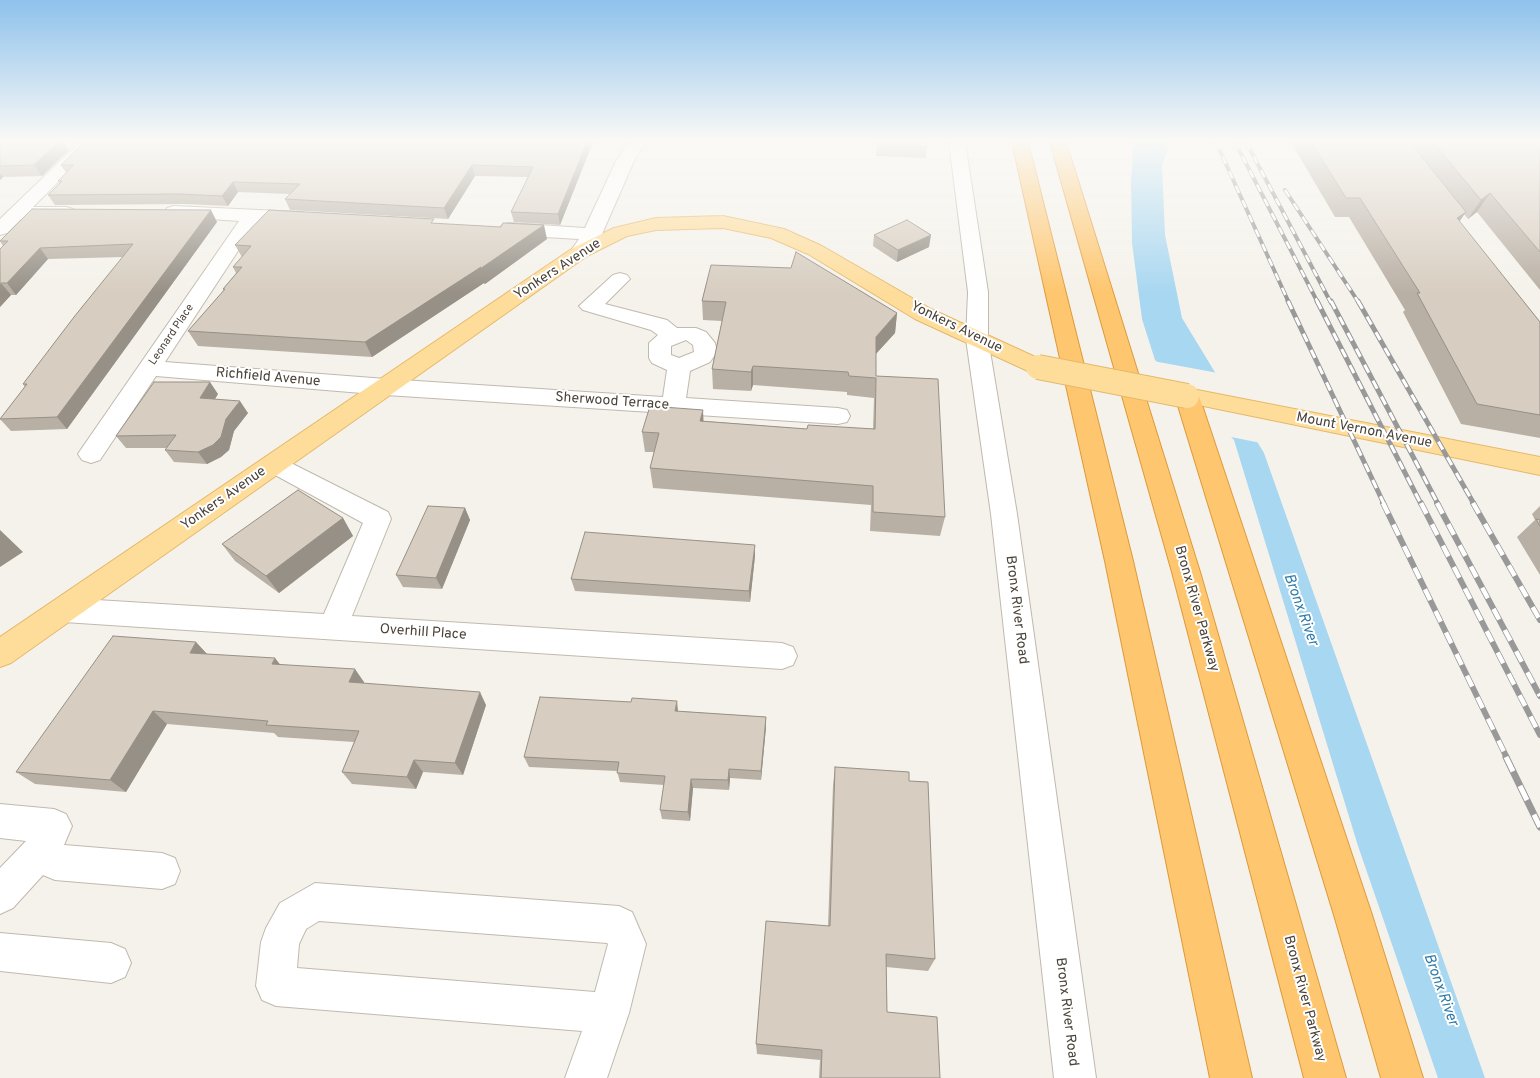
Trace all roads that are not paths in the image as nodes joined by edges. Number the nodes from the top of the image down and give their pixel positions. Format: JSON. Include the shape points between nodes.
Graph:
{"nodes":[{"id":1,"x":37,"y":192,"type":"edge"},
{"id":2,"x":609,"y":192,"type":"edge"},
{"id":3,"x":964,"y":192,"type":"edge"},
{"id":4,"x":1032,"y":192,"type":"edge"},
{"id":5,"x":1073,"y":192,"type":"edge"},
{"id":6,"x":155,"y":212,"type":"edge"},
{"id":7,"x":15,"y":213,"type":"junction"},
{"id":8,"x":85,"y":213,"type":"edge"},
{"id":9,"x":252,"y":215,"type":"junction"},
{"id":10,"x":320,"y":219,"type":"edge"},
{"id":11,"x":495,"y":228,"type":"edge"},
{"id":12,"x":0,"y":229,"type":"edge"},
{"id":13,"x":586,"y":243,"type":"junction"},
{"id":14,"x":620,"y":279,"type":"dead end"},
{"id":15,"x":673,"y":335,"type":"junction"},
{"id":16,"x":978,"y":339,"type":"junction"},
{"id":17,"x":679,"y":367,"type":"junction"},
{"id":18,"x":150,"y":368,"type":"junction"},
{"id":19,"x":386,"y":387,"type":"junction"},
{"id":20,"x":1187,"y":396,"type":"junction"},
{"id":21,"x":673,"y":406,"type":"junction"},
{"id":22,"x":838,"y":416,"type":"dead end"},
{"id":23,"x":91,"y":454,"type":"dead end"},
{"id":24,"x":275,"y":464,"type":"junction"},
{"id":25,"x":1540,"y":466,"type":"edge"},
{"id":26,"x":64,"y":610,"type":"junction"},
{"id":27,"x":333,"y":627,"type":"junction"},
{"id":28,"x":0,"y":654,"type":"edge"},
{"id":29,"x":782,"y":656,"type":"dead end"},
{"id":30,"x":0,"y":821,"type":"edge"},
{"id":31,"x":43,"y":849,"type":"junction"},
{"id":32,"x":162,"y":871,"type":"dead end"},
{"id":33,"x":0,"y":895,"type":"edge"},
{"id":34,"x":0,"y":952,"type":"edge"},
{"id":35,"x":111,"y":963,"type":"dead end"},
{"id":36,"x":608,"y":1013,"type":"junction"},
{"id":37,"x":586,"y":1078,"type":"edge"},
{"id":38,"x":1074,"y":1078,"type":"edge"},
{"id":39,"x":1231,"y":1078,"type":"edge"},
{"id":40,"x":1325,"y":1078,"type":"edge"},
{"id":41,"x":1402,"y":1078,"type":"edge"}],
"edges":[{"from":1,"to":7,"type":"street"},
{"from":2,"to":13,"type":"street"},
{"from":3,"to":16,"type":"street","name":"Bronx River Road","via":[[978,292]]},
{"from":4,"to":39,"type":"highway","via":[[1118,561]]},
{"from":5,"to":40,"type":"highway","name":"Bronx River Parkway","via":[[1186,572]]},
{"from":6,"to":9,"type":"street"},
{"from":7,"to":8,"type":"street"},
{"from":7,"to":12,"type":"street"},
{"from":9,"to":10,"type":"street"},
{"from":9,"to":18,"type":"street","name":"Leonard Place"},
{"from":11,"to":13,"type":"street"},
{"from":13,"to":16,"type":"main road","name":"Yonkers Avenue","via":[[656,224],[723,222],[777,233],[815,250],[923,314]]},
{"from":13,"to":19,"type":"main road","name":"Yonkers Avenue"},
{"from":14,"to":15,"type":"street","via":[[590,306],[659,325]]},
{"from":15,"to":17,"type":"street","via":[[660,342],[660,358]]},
{"from":15,"to":17,"type":"street","via":[[688,333],[698,336],[706,352]]},
{"from":16,"to":20,"type":"main road","name":"Yonkers Avenue","bridge":true,"via":[[1038,367]]},
{"from":16,"to":38,"type":"street","name":"Bronx River Road","via":[[1004,514]]},
{"from":17,"to":21,"type":"street"},
{"from":18,"to":19,"type":"street","name":"Richfield Avenue"},
{"from":18,"to":23,"type":"street","name":"Leonard Place"},
{"from":19,"to":21,"type":"street","name":"Sherwood Terrace"},
{"from":19,"to":24,"type":"main road","name":"Yonkers Avenue"},
{"from":20,"to":25,"type":"main road","name":"Mount Vernon Avenue"},
{"from":20,"to":41,"type":"highway"},
{"from":21,"to":22,"type":"street","name":"Sherwood Terrace"},
{"from":24,"to":26,"type":"main road","name":"Yonkers Avenue"},
{"from":24,"to":27,"type":"street","via":[[378,519]]},
{"from":26,"to":27,"type":"street","name":"Overhill Place"},
{"from":26,"to":28,"type":"main road","name":"Yonkers Avenue"},
{"from":27,"to":29,"type":"street","name":"Overhill Place"},
{"from":30,"to":31,"type":"street","via":[[54,826]]},
{"from":31,"to":32,"type":"street","via":[[55,862]]},
{"from":31,"to":33,"type":"street"},
{"from":34,"to":35,"type":"street"},
{"from":36,"to":36,"type":"street","via":[[627,944],[618,925],[315,902],[293,916],[280,942],[276,986]]},
{"from":36,"to":37,"type":"street"}]}
